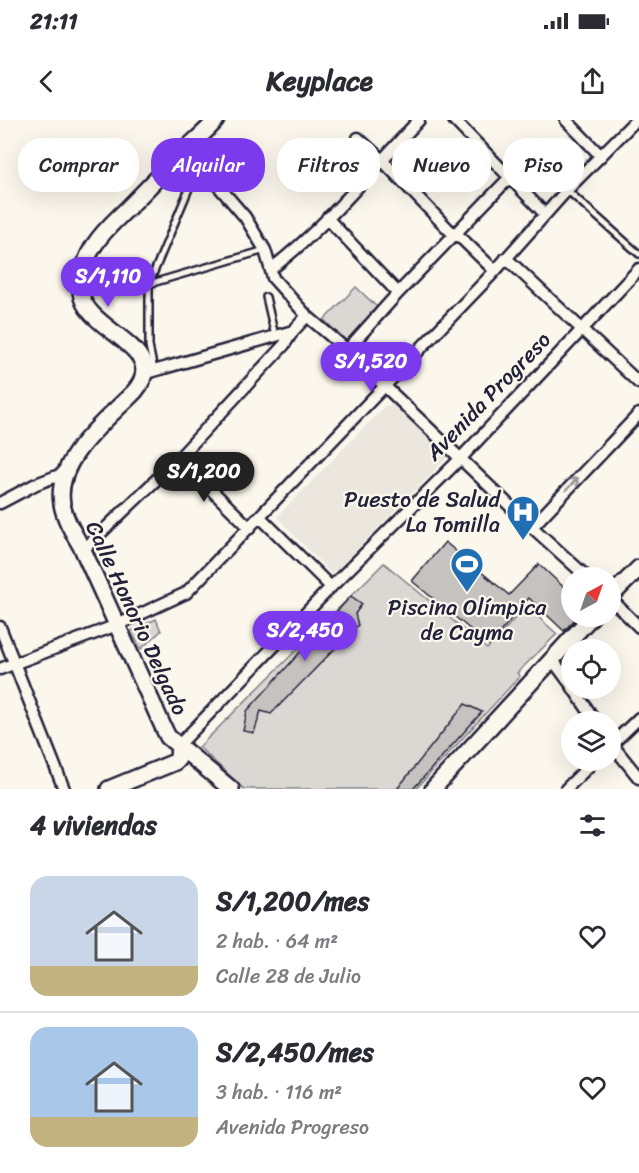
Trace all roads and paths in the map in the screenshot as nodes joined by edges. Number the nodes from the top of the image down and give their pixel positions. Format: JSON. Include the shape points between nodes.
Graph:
{"nodes":[{"id":1,"x":419,"y":120,"type":"edge"},
{"id":2,"x":454,"y":120,"type":"edge"},
{"id":3,"x":566,"y":120,"type":"edge"},
{"id":4,"x":637,"y":121,"type":"edge"},
{"id":5,"x":216,"y":122,"type":"edge"},
{"id":6,"x":601,"y":156,"type":"junction"},
{"id":7,"x":382,"y":160,"type":"junction"},
{"id":8,"x":503,"y":170,"type":"edge"},
{"id":9,"x":584,"y":173,"type":"edge"},
{"id":10,"x":503,"y":184,"type":"edge"},
{"id":11,"x":188,"y":192,"type":"edge"},
{"id":12,"x":224,"y":192,"type":"edge"},
{"id":13,"x":524,"y":192,"type":"edge"},
{"id":14,"x":565,"y":192,"type":"edge"},
{"id":15,"x":569,"y":192,"type":"edge"},
{"id":16,"x":545,"y":214,"type":"junction"},
{"id":17,"x":327,"y":218,"type":"junction"},
{"id":18,"x":454,"y":235,"type":"junction"},
{"id":19,"x":265,"y":250,"type":"junction"},
{"id":20,"x":639,"y":254,"type":"edge"},
{"id":21,"x":506,"y":258,"type":"junction"},
{"id":22,"x":271,"y":269,"type":"junction"},
{"id":23,"x":639,"y":269,"type":"edge"},
{"id":24,"x":495,"y":271,"type":"junction"},
{"id":25,"x":149,"y":284,"type":"junction"},
{"id":26,"x":398,"y":293,"type":"junction"},
{"id":27,"x":266,"y":297,"type":"dead end"},
{"id":28,"x":307,"y":316,"type":"junction"},
{"id":29,"x":583,"y":329,"type":"junction"},
{"id":30,"x":292,"y":331,"type":"junction"},
{"id":31,"x":275,"y":336,"type":"junction"},
{"id":32,"x":347,"y":350,"type":"junction"},
{"id":33,"x":148,"y":372,"type":"junction"},
{"id":34,"x":639,"y":383,"type":"edge"},
{"id":35,"x":385,"y":386,"type":"junction"},
{"id":36,"x":639,"y":414,"type":"edge"},
{"id":37,"x":179,"y":458,"type":"junction"},
{"id":38,"x":460,"y":459,"type":"junction"},
{"id":39,"x":65,"y":473,"type":"junction"},
{"id":40,"x":0,"y":503,"type":"edge"},
{"id":41,"x":260,"y":517,"type":"junction"},
{"id":42,"x":532,"y":526,"type":"junction"},
{"id":43,"x":250,"y":528,"type":"junction"},
{"id":44,"x":83,"y":550,"type":"junction"},
{"id":45,"x":576,"y":567,"type":"edge"},
{"id":46,"x":639,"y":568,"type":"edge"},
{"id":47,"x":331,"y":587,"type":"junction"},
{"id":48,"x":621,"y":587,"type":"edge"},
{"id":49,"x":621,"y":609,"type":"edge"},
{"id":50,"x":117,"y":626,"type":"junction"},
{"id":51,"x":0,"y":627,"type":"edge"},
{"id":52,"x":582,"y":627,"type":"edge"},
{"id":53,"x":639,"y":627,"type":"edge"},
{"id":54,"x":552,"y":659,"type":"junction"},
{"id":55,"x":15,"y":664,"type":"junction"},
{"id":56,"x":0,"y":669,"type":"edge"},
{"id":57,"x":561,"y":672,"type":"edge"},
{"id":58,"x":639,"y":718,"type":"edge"},
{"id":59,"x":621,"y":735,"type":"edge"},
{"id":60,"x":179,"y":746,"type":"junction"},
{"id":61,"x":621,"y":756,"type":"edge"},
{"id":62,"x":584,"y":771,"type":"edge"},
{"id":63,"x":639,"y":778,"type":"edge"},
{"id":64,"x":64,"y":789,"type":"edge"},
{"id":65,"x":109,"y":789,"type":"edge"},
{"id":66,"x":231,"y":789,"type":"edge"},
{"id":67,"x":433,"y":789,"type":"edge"},
{"id":68,"x":567,"y":789,"type":"edge"}],
"edges":[{"from":1,"to":7,"type":"street"},
{"from":2,"to":8,"type":"street"},
{"from":3,"to":6,"type":"street"},
{"from":4,"to":6,"type":"street"},
{"from":5,"to":33,"type":"street","via":[[103,233],[85,265],[81,292],[86,309],[134,349]]},
{"from":6,"to":9,"type":"street"},
{"from":7,"to":17,"type":"street"},
{"from":7,"to":18,"type":"street"},
{"from":10,"to":18,"type":"street"},
{"from":11,"to":25,"type":"lane"},
{"from":12,"to":19,"type":"street","via":[[245,216]]},
{"from":13,"to":16,"type":"street"},
{"from":14,"to":16,"type":"street"},
{"from":15,"to":20,"type":"lane"},
{"from":16,"to":21,"type":"street"},
{"from":17,"to":22,"type":"street"},
{"from":17,"to":26,"type":"street"},
{"from":18,"to":24,"type":"street"},
{"from":18,"to":26,"type":"street"},
{"from":19,"to":22,"type":"street"},
{"from":19,"to":25,"type":"lane"},
{"from":21,"to":24,"type":"street"},
{"from":21,"to":29,"type":"street"},
{"from":22,"to":28,"type":"street","via":[[273,278]]},
{"from":23,"to":29,"type":"street","name":"Avenida Progreso"},
{"from":24,"to":35,"type":"street"},
{"from":25,"to":33,"type":"lane"},
{"from":26,"to":32,"type":"street"},
{"from":27,"to":31,"type":"lane"},
{"from":28,"to":30,"type":"street"},
{"from":28,"to":32,"type":"street"},
{"from":29,"to":34,"type":"street"},
{"from":29,"to":38,"type":"street","name":"Avenida Progreso"},
{"from":30,"to":31,"type":"street"},
{"from":30,"to":37,"type":"street","via":[[284,345]]},
{"from":31,"to":33,"type":"street"},
{"from":32,"to":35,"type":"street"},
{"from":33,"to":39,"type":"street","via":[[139,387],[80,448]]},
{"from":35,"to":38,"type":"street"},
{"from":35,"to":41,"type":"street"},
{"from":42,"to":36,"type":"street","one_way":true},
{"from":37,"to":43,"type":"street"},
{"from":37,"to":44,"type":"street"},
{"from":38,"to":42,"type":"street"},
{"from":38,"to":47,"type":"street","name":"Avenida Progreso"},
{"from":39,"to":40,"type":"street"},
{"from":39,"to":44,"type":"street","name":"Calle Honorio Delgado","via":[[61,492],[64,511]]},
{"from":41,"to":43,"type":"street"},
{"from":41,"to":47,"type":"street"},
{"from":42,"to":45,"type":"street"},
{"from":43,"to":50,"type":"street","via":[[186,593]]},
{"from":44,"to":50,"type":"street","name":"Calle Honorio Delgado"},
{"from":46,"to":48,"type":"street"},
{"from":47,"to":60,"type":"street","name":"Avenida Progreso"},
{"from":49,"to":53,"type":"street"},
{"from":50,"to":55,"type":"street"},
{"from":50,"to":60,"type":"street","name":"Calle Honorio Delgado","via":[[165,732]]},
{"from":51,"to":55,"type":"street"},
{"from":52,"to":54,"type":"street"},
{"from":54,"to":57,"type":"street"},
{"from":54,"to":67,"type":"street"},
{"from":55,"to":56,"type":"street"},
{"from":55,"to":64,"type":"street"},
{"from":58,"to":59,"type":"street"},
{"from":60,"to":65,"type":"street","name":"Avenida Progreso","via":[[175,762]]},
{"from":60,"to":66,"type":"street","name":"Calle Honorio Delgado"},
{"from":61,"to":63,"type":"street"},
{"from":62,"to":68,"type":"street"}]}
